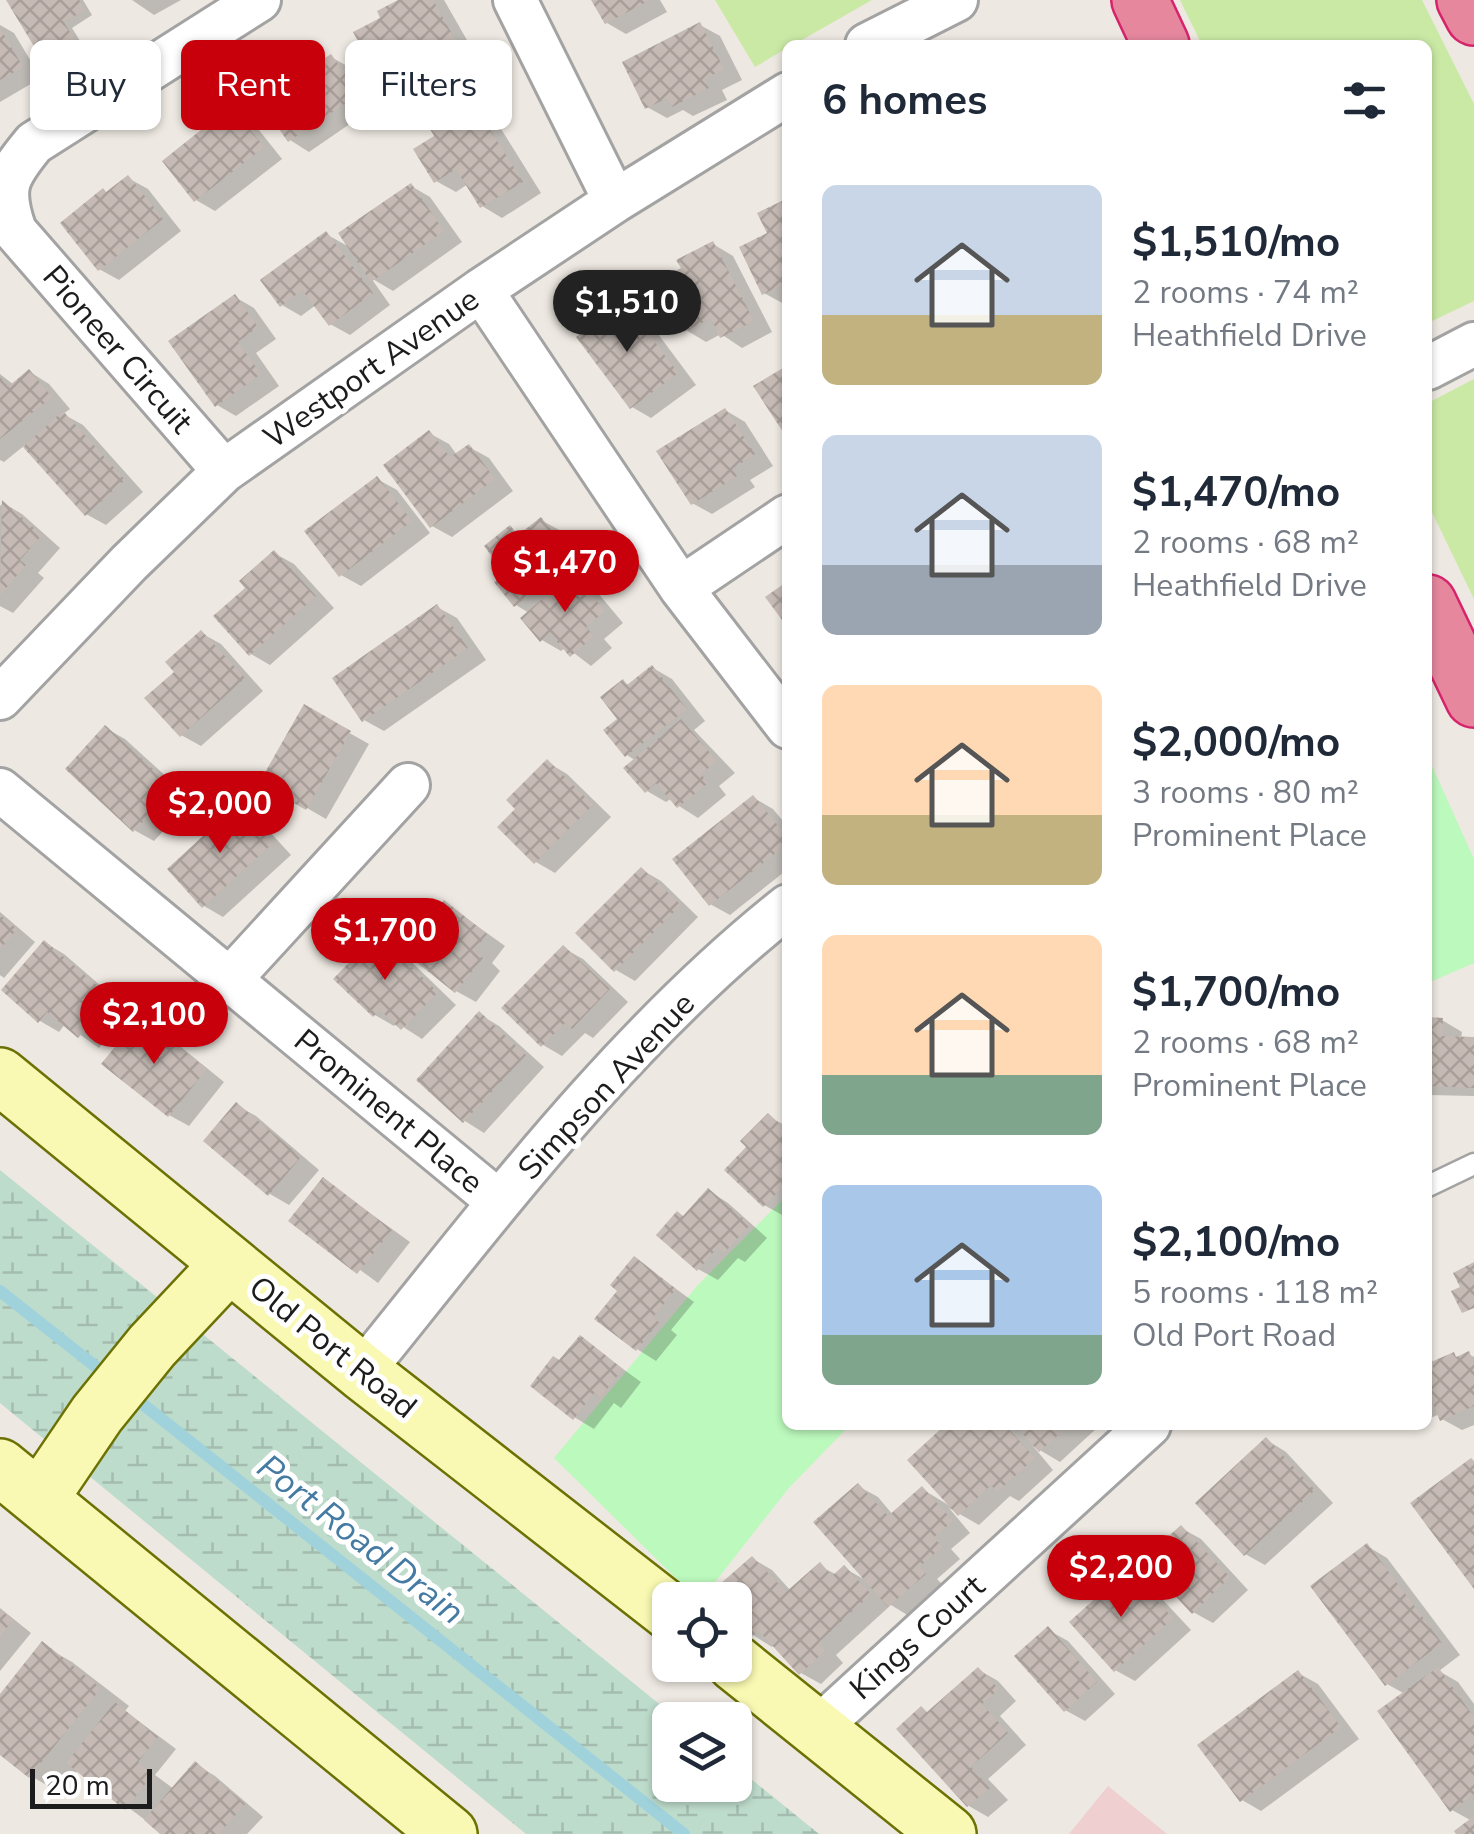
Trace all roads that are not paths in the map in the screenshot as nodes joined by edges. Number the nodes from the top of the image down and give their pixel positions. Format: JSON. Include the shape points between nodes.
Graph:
{"nodes":[{"id":1,"x":259,"y":0,"type":"edge"},
{"id":2,"x":515,"y":0,"type":"edge"},
{"id":3,"x":956,"y":0,"type":"edge"},
{"id":4,"x":1140,"y":0,"type":"edge"},
{"id":5,"x":1465,"y":0,"type":"edge"},
{"id":6,"x":1474,"y":18,"type":"edge"},
{"id":7,"x":878,"y":40,"type":"edge"},
{"id":8,"x":1159,"y":40,"type":"edge"},
{"id":9,"x":782,"y":98,"type":"edge"},
{"id":10,"x":616,"y":201,"type":"junction"},
{"id":11,"x":481,"y":290,"type":"junction"},
{"id":12,"x":1474,"y":344,"type":"edge"},
{"id":13,"x":1432,"y":366,"type":"edge"},
{"id":14,"x":224,"y":471,"type":"junction"},
{"id":15,"x":782,"y":520,"type":"edge"},
{"id":16,"x":681,"y":588,"type":"junction"},
{"id":17,"x":1432,"y":611,"type":"edge"},
{"id":18,"x":1472,"y":690,"type":"edge"},
{"id":19,"x":0,"y":698,"type":"edge"},
{"id":20,"x":782,"y":719,"type":"edge"},
{"id":21,"x":408,"y":785,"type":"dead end"},
{"id":22,"x":0,"y":790,"type":"edge"},
{"id":23,"x":782,"y":911,"type":"edge"},
{"id":24,"x":230,"y":979,"type":"junction"},
{"id":25,"x":0,"y":1076,"type":"edge"},
{"id":26,"x":1474,"y":1164,"type":"edge"},
{"id":27,"x":1432,"y":1184,"type":"edge"},
{"id":28,"x":499,"y":1202,"type":"junction"},
{"id":29,"x":229,"y":1264,"type":"junction"},
{"id":30,"x":362,"y":1372,"type":"junction"},
{"id":31,"x":1144,"y":1430,"type":"edge"},
{"id":32,"x":20,"y":1482,"type":"edge"},
{"id":33,"x":652,"y":1598,"type":"edge"},
{"id":34,"x":752,"y":1676,"type":"edge"},
{"id":35,"x":818,"y":1728,"type":"junction"},
{"id":36,"x":449,"y":1834,"type":"edge"},
{"id":37,"x":948,"y":1834,"type":"edge"}],
"edges":[{"from":1,"to":14,"type":"street","name":"Pioneer Circuit","via":[[34,143],[12,170],[4,201],[15,230]]},
{"from":2,"to":10,"type":"street"},
{"from":3,"to":7,"type":"street"},
{"from":4,"to":8,"type":"highway"},
{"from":5,"to":6,"type":"highway"},
{"from":9,"to":10,"type":"street","name":"Westport Avenue"},
{"from":10,"to":11,"type":"street","name":"Westport Avenue"},
{"from":11,"to":14,"type":"street","name":"Westport Avenue"},
{"from":11,"to":16,"type":"street"},
{"from":12,"to":13,"type":"street"},
{"from":14,"to":19,"type":"street","name":"Westport Avenue"},
{"from":15,"to":16,"type":"street"},
{"from":16,"to":20,"type":"street"},
{"from":17,"to":18,"type":"highway"},
{"from":21,"to":24,"type":"street"},
{"from":22,"to":24,"type":"street","name":"Prominent Place"},
{"from":23,"to":28,"type":"street","name":"Simpson Avenue","via":[[628,1054]]},
{"from":24,"to":28,"type":"street","name":"Prominent Place"},
{"from":25,"to":29,"type":"main road","name":"Old Port Road"},
{"from":26,"to":27,"type":"lane"},
{"from":28,"to":30,"type":"street","name":"Simpson Avenue"},
{"from":29,"to":30,"type":"main road","name":"Old Port Road"},
{"from":29,"to":32,"type":"main road","via":[[96,1414]]},
{"from":30,"to":33,"type":"main road","name":"Old Port Road"},
{"from":31,"to":35,"type":"street","name":"Kings Court"},
{"from":32,"to":36,"type":"main road"},
{"from":34,"to":35,"type":"main road"},
{"from":35,"to":37,"type":"main road"}]}
